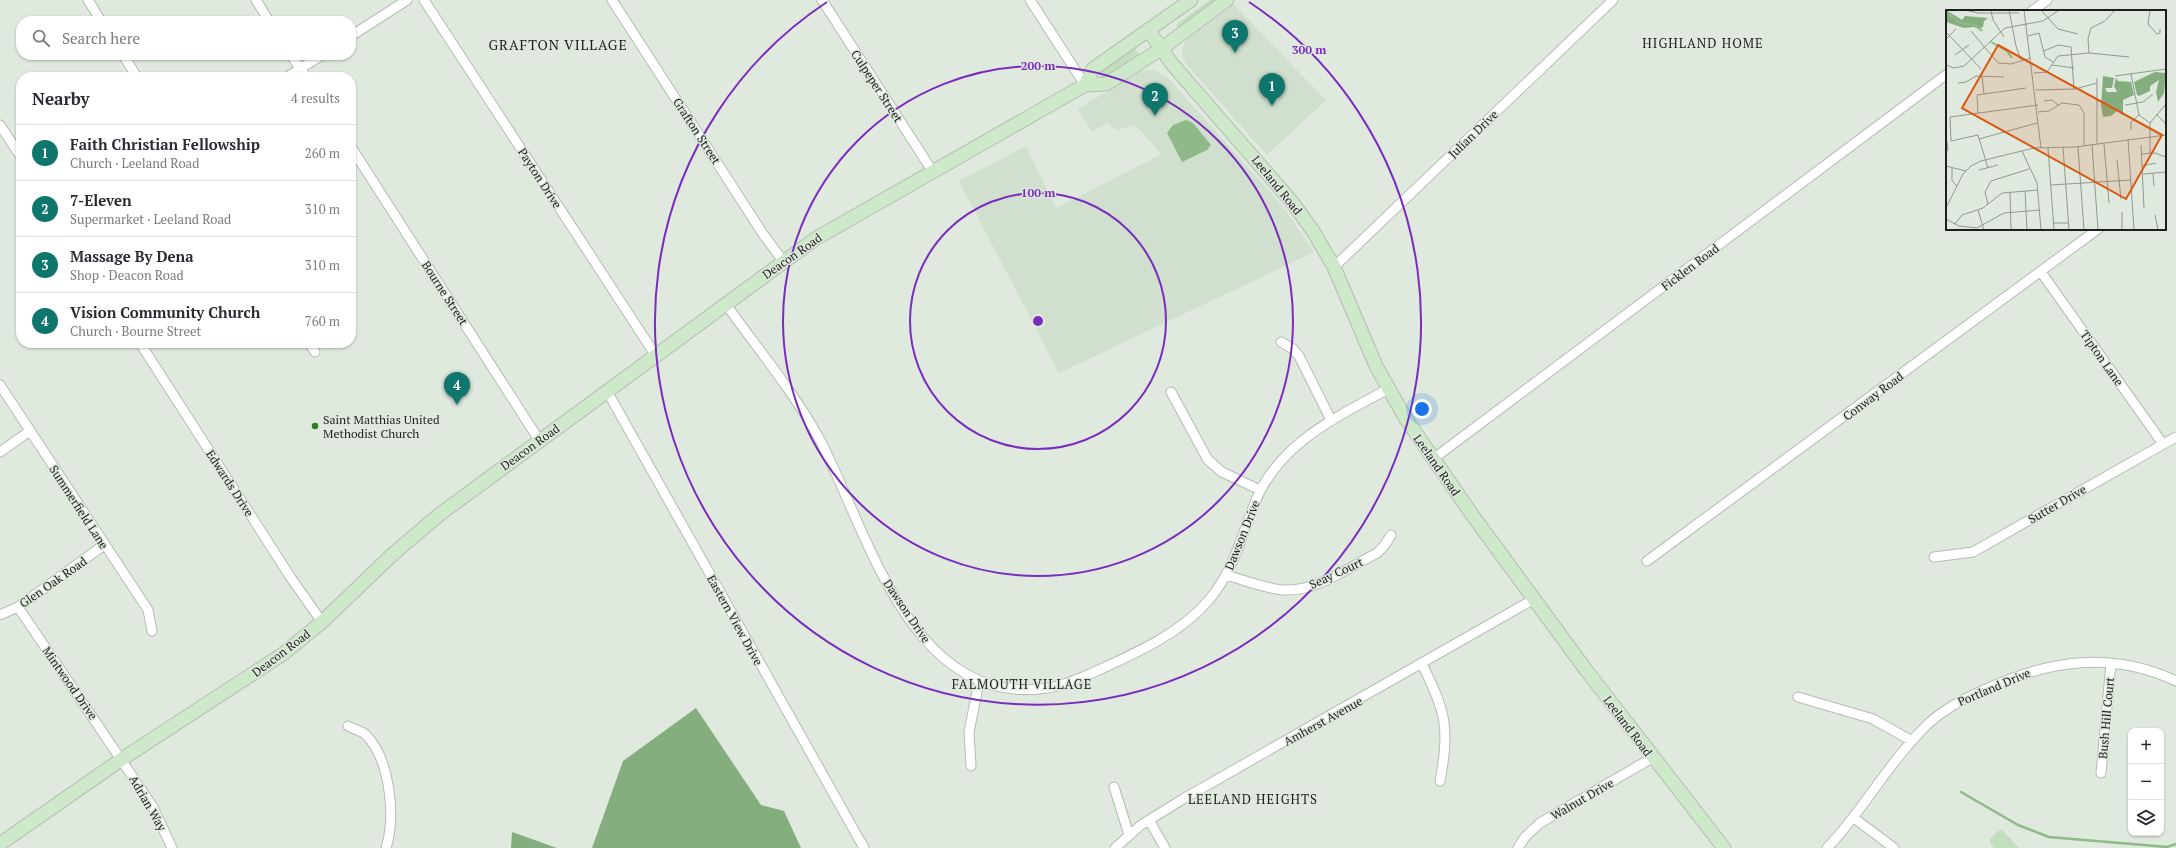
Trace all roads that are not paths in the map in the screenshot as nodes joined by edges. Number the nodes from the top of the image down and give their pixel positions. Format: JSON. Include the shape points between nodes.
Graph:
{"nodes":[{"id":1,"x":88,"y":0,"type":"edge"},
{"id":2,"x":256,"y":0,"type":"edge"},
{"id":3,"x":407,"y":0,"type":"edge"},
{"id":4,"x":424,"y":0,"type":"edge"},
{"id":5,"x":612,"y":0,"type":"edge"},
{"id":6,"x":822,"y":0,"type":"edge"},
{"id":7,"x":1030,"y":0,"type":"edge"},
{"id":8,"x":1191,"y":0,"type":"edge"},
{"id":9,"x":1227,"y":0,"type":"edge"},
{"id":10,"x":1613,"y":0,"type":"edge"},
{"id":11,"x":2047,"y":0,"type":"edge"},
{"id":12,"x":2033,"y":10,"type":"edge"},
{"id":13,"x":98,"y":16,"type":"edge"},
{"id":14,"x":266,"y":16,"type":"edge"},
{"id":15,"x":1149,"y":31,"type":"junction"},
{"id":16,"x":356,"y":33,"type":"edge"},
{"id":17,"x":1161,"y":49,"type":"junction"},
{"id":18,"x":126,"y":60,"type":"edge"},
{"id":19,"x":295,"y":60,"type":"edge"},
{"id":20,"x":314,"y":60,"type":"edge"},
{"id":21,"x":300,"y":69,"type":"junction"},
{"id":22,"x":134,"y":72,"type":"edge"},
{"id":23,"x":296,"y":72,"type":"edge"},
{"id":24,"x":302,"y":72,"type":"edge"},
{"id":25,"x":1946,"y":75,"type":"edge"},
{"id":26,"x":1085,"y":85,"type":"junction"},
{"id":27,"x":0,"y":125,"type":"edge"},
{"id":28,"x":16,"y":150,"type":"edge"},
{"id":29,"x":356,"y":155,"type":"edge"},
{"id":30,"x":933,"y":172,"type":"junction"},
{"id":31,"x":2097,"y":230,"type":"edge"},
{"id":32,"x":783,"y":261,"type":"junction"},
{"id":33,"x":1334,"y":267,"type":"junction"},
{"id":34,"x":2041,"y":272,"type":"junction"},
{"id":35,"x":725,"y":303,"type":"junction"},
{"id":36,"x":1281,"y":342,"type":"dead end"},
{"id":37,"x":143,"y":348,"type":"edge"},
{"id":38,"x":312,"y":348,"type":"edge"},
{"id":39,"x":315,"y":352,"type":"dead end"},
{"id":40,"x":656,"y":356,"type":"junction"},
{"id":41,"x":0,"y":385,"type":"edge"},
{"id":42,"x":1388,"y":389,"type":"junction"},
{"id":43,"x":607,"y":391,"type":"junction"},
{"id":44,"x":1171,"y":392,"type":"dead end"},
{"id":45,"x":1331,"y":420,"type":"junction"},
{"id":46,"x":30,"y":431,"type":"junction"},
{"id":47,"x":2176,"y":437,"type":"edge"},
{"id":48,"x":540,"y":440,"type":"junction"},
{"id":49,"x":2163,"y":444,"type":"junction"},
{"id":50,"x":0,"y":452,"type":"edge"},
{"id":51,"x":1433,"y":459,"type":"junction"},
{"id":52,"x":1260,"y":490,"type":"junction"},
{"id":53,"x":1391,"y":535,"type":"dead end"},
{"id":54,"x":104,"y":545,"type":"junction"},
{"id":55,"x":1934,"y":557,"type":"dead end"},
{"id":56,"x":1647,"y":561,"type":"dead end"},
{"id":57,"x":1226,"y":575,"type":"junction"},
{"id":58,"x":1534,"y":599,"type":"junction"},
{"id":59,"x":18,"y":607,"type":"junction"},
{"id":60,"x":0,"y":615,"type":"edge"},
{"id":61,"x":322,"y":622,"type":"junction"},
{"id":62,"x":152,"y":631,"type":"dead end"},
{"id":63,"x":2111,"y":663,"type":"junction"},
{"id":64,"x":1422,"y":664,"type":"junction"},
{"id":65,"x":2176,"y":681,"type":"edge"},
{"id":66,"x":979,"y":682,"type":"junction"},
{"id":67,"x":1798,"y":697,"type":"dead end"},
{"id":68,"x":348,"y":726,"type":"dead end"},
{"id":69,"x":1912,"y":741,"type":"junction"},
{"id":70,"x":1652,"y":758,"type":"junction"},
{"id":71,"x":122,"y":759,"type":"junction"},
{"id":72,"x":972,"y":766,"type":"dead end"},
{"id":73,"x":2101,"y":773,"type":"dead end"},
{"id":74,"x":1440,"y":782,"type":"dead end"},
{"id":75,"x":1114,"y":787,"type":"dead end"},
{"id":76,"x":1854,"y":818,"type":"junction"},
{"id":77,"x":1149,"y":820,"type":"junction"},
{"id":78,"x":1129,"y":835,"type":"junction"},
{"id":79,"x":0,"y":844,"type":"edge"},
{"id":80,"x":172,"y":848,"type":"edge"},
{"id":81,"x":386,"y":848,"type":"edge"},
{"id":82,"x":864,"y":848,"type":"edge"},
{"id":83,"x":1115,"y":848,"type":"edge"},
{"id":84,"x":1164,"y":848,"type":"edge"},
{"id":85,"x":1518,"y":848,"type":"edge"},
{"id":86,"x":1724,"y":848,"type":"edge"},
{"id":87,"x":1827,"y":848,"type":"edge"},
{"id":88,"x":1894,"y":848,"type":"edge"}],
"edges":[{"from":1,"to":13,"type":"street"},
{"from":2,"to":14,"type":"street"},
{"from":3,"to":16,"type":"street"},
{"from":4,"to":40,"type":"street","name":"Payton Drive"},
{"from":5,"to":32,"type":"street","name":"Grafton Street"},
{"from":6,"to":30,"type":"street","name":"Culpeper Street"},
{"from":7,"to":26,"type":"street"},
{"from":8,"to":15,"type":"main road","name":"Deacon Road"},
{"from":9,"to":17,"type":"main road","name":"Deacon Road"},
{"from":10,"to":33,"type":"street","name":"Julian Drive"},
{"from":11,"to":12,"type":"street"},
{"from":15,"to":17,"type":"main road"},
{"from":15,"to":26,"type":"main road","name":"Deacon Road","via":[[1094,69]]},
{"from":17,"to":26,"type":"main road","name":"Deacon Road","via":[[1106,84]]},
{"from":17,"to":33,"type":"main road","name":"Leeland Road","via":[[1292,202]]},
{"from":18,"to":22,"type":"street"},
{"from":19,"to":21,"type":"street"},
{"from":20,"to":21,"type":"street"},
{"from":21,"to":23,"type":"street"},
{"from":21,"to":24,"type":"street"},
{"from":25,"to":51,"type":"street","name":"Ficklen Road"},
{"from":26,"to":30,"type":"main road","name":"Deacon Road"},
{"from":27,"to":28,"type":"street"},
{"from":29,"to":48,"type":"street","name":"Bourne Street"},
{"from":30,"to":32,"type":"main road","name":"Deacon Road","via":[[855,214]]},
{"from":31,"to":34,"type":"street","name":"Conway Road"},
{"from":32,"to":35,"type":"main road","name":"Deacon Road"},
{"from":33,"to":42,"type":"main road","name":"Leeland Road"},
{"from":34,"to":49,"type":"street","name":"Tipton Lane"},
{"from":34,"to":56,"type":"street","name":"Conway Road"},
{"from":35,"to":40,"type":"main road","name":"Deacon Road"},
{"from":35,"to":66,"type":"street","name":"Dawson Drive","via":[[818,437],[879,568],[909,618],[946,662]]},
{"from":36,"to":45,"type":"street","via":[[1299,356]]},
{"from":37,"to":61,"type":"street","name":"Edwards Drive"},
{"from":38,"to":39,"type":"street"},
{"from":40,"to":43,"type":"main road","name":"Deacon Road"},
{"from":41,"to":46,"type":"street","name":"Summerfield Lane"},
{"from":42,"to":45,"type":"street","name":"Dawson Drive"},
{"from":42,"to":51,"type":"main road","name":"Leeland Road"},
{"from":43,"to":48,"type":"main road","name":"Deacon Road"},
{"from":43,"to":82,"type":"street","name":"Eastern View Drive"},
{"from":44,"to":52,"type":"street","via":[[1208,460],[1222,472]]},
{"from":45,"to":52,"type":"street","name":"Dawson Drive","via":[[1295,445]]},
{"from":46,"to":50,"type":"street"},
{"from":46,"to":54,"type":"street","name":"Summerfield Lane"},
{"from":47,"to":49,"type":"street","name":"Sutter Drive"},
{"from":48,"to":61,"type":"main road","name":"Deacon Road","via":[[470,490],[417,533]]},
{"from":49,"to":55,"type":"street","name":"Sutter Drive","via":[[1973,552]]},
{"from":51,"to":58,"type":"main road","name":"Leeland Road"},
{"from":52,"to":57,"type":"street","name":"Dawson Drive","via":[[1236,557]]},
{"from":53,"to":57,"type":"street","name":"Seay Court","via":[[1376,553],[1310,587],[1296,590],[1272,588]]},
{"from":54,"to":59,"type":"street","name":"Glen Oak Road"},
{"from":54,"to":62,"type":"street","name":"Summerfield Lane","via":[[148,610]]},
{"from":57,"to":66,"type":"street","name":"Dawson Drive","via":[[1207,602],[1182,624],[1134,654],[1071,682],[1030,690]]},
{"from":58,"to":64,"type":"street","name":"Amherst Avenue"},
{"from":58,"to":70,"type":"main road","name":"Leeland Road"},
{"from":59,"to":60,"type":"street","name":"Glen Oak Road"},
{"from":59,"to":71,"type":"street","name":"Mintwood Drive"},
{"from":61,"to":71,"type":"main road","name":"Deacon Road","via":[[283,654],[236,687]]},
{"from":63,"to":65,"type":"street","name":"Portland Drive","via":[[2152,672]]},
{"from":63,"to":69,"type":"street","name":"Portland Drive","via":[[2085,662],[2049,666],[1996,684],[1950,707],[1934,718]]},
{"from":63,"to":73,"type":"street","name":"Bush Hill Court"},
{"from":64,"to":74,"type":"street","via":[[1437,693],[1446,730]]},
{"from":64,"to":77,"type":"street","name":"Amherst Avenue"},
{"from":66,"to":72,"type":"street","via":[[969,732]]},
{"from":67,"to":69,"type":"street","via":[[1873,719]]},
{"from":68,"to":81,"type":"street","via":[[364,734],[375,749],[383,767],[391,806]]},
{"from":69,"to":76,"type":"street","name":"Portland Drive"},
{"from":70,"to":85,"type":"street","name":"Walnut Drive","via":[[1540,823],[1525,837]]},
{"from":70,"to":86,"type":"main road","name":"Leeland Road"},
{"from":71,"to":79,"type":"main road","name":"Deacon Road"},
{"from":71,"to":80,"type":"street","name":"Adrian Way","via":[[153,807]]},
{"from":75,"to":78,"type":"street"},
{"from":76,"to":87,"type":"street","name":"Portland Drive"},
{"from":76,"to":88,"type":"street"},
{"from":77,"to":78,"type":"street","name":"Amherst Avenue"},
{"from":77,"to":84,"type":"street"},
{"from":78,"to":83,"type":"street","name":"Amherst Avenue"}]}
